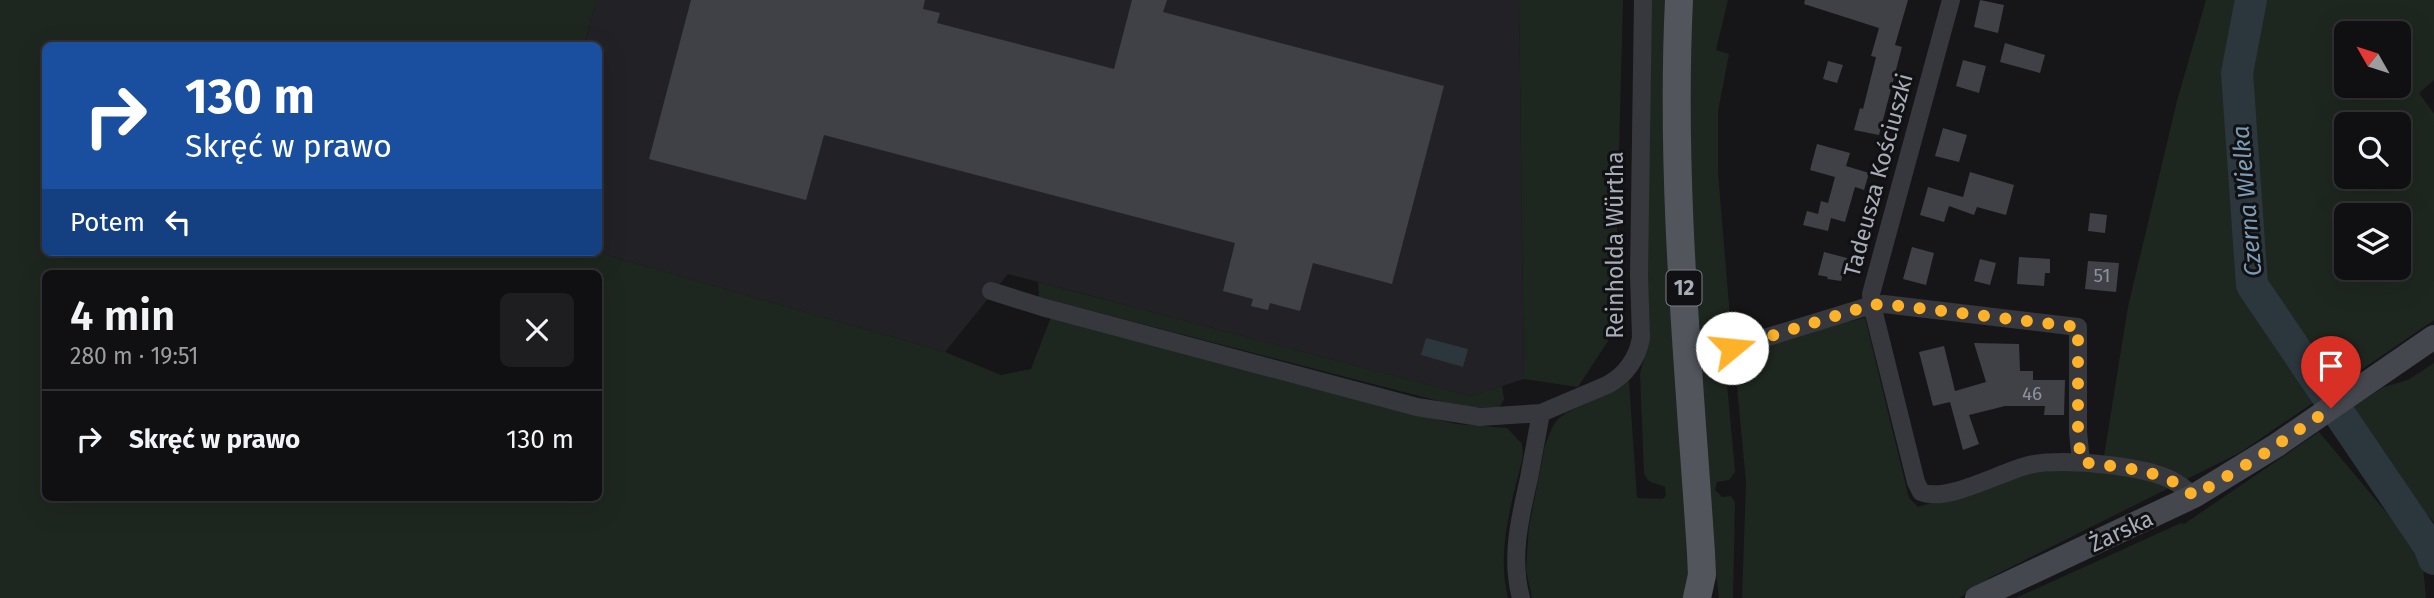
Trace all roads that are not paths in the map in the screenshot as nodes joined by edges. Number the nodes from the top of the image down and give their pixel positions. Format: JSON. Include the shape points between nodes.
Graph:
{"nodes":[{"id":1,"x":1643,"y":0,"type":"edge"},
{"id":2,"x":1679,"y":0,"type":"edge"},
{"id":3,"x":1951,"y":0,"type":"edge"},
{"id":4,"x":991,"y":291,"type":"dead end"},
{"id":5,"x":1871,"y":305,"type":"junction"},
{"id":6,"x":2434,"y":337,"type":"edge"},
{"id":7,"x":1732,"y":348,"type":"dead end"},
{"id":8,"x":1541,"y":413,"type":"junction"},
{"id":9,"x":2081,"y":462,"type":"junction"},
{"id":10,"x":2194,"y":496,"type":"junction"},
{"id":11,"x":1703,"y":590,"type":"edge"},
{"id":12,"x":1521,"y":598,"type":"edge"},
{"id":13,"x":1977,"y":598,"type":"edge"}],
"edges":[{"from":1,"to":8,"type":"street","name":"Reinholda Würtha","via":[[1639,348],[1615,381]]},
{"from":2,"to":11,"type":"main road","number":"12","via":[[1680,225]]},
{"from":3,"to":5,"type":"street","name":"Tadeusza Kościuszki","via":[[1873,281]]},
{"from":4,"to":8,"type":"street","name":"Reinholda Würtha","via":[[1417,407],[1480,417]]},
{"from":5,"to":7,"type":"street"},
{"from":5,"to":9,"type":"street","via":[[2078,327]]},
{"from":5,"to":9,"type":"street","name":"Tadeusza Kościuszki","via":[[1921,492],[1947,493],[2031,464]]},
{"from":6,"to":10,"type":"street","name":"Żarska","via":[[2288,438]]},
{"from":8,"to":12,"type":"street","via":[[1515,551]]},
{"from":9,"to":10,"type":"street","name":"Tadeusza Kościuszki","via":[[2165,476]]},
{"from":10,"to":13,"type":"street","name":"Żarska"}]}
